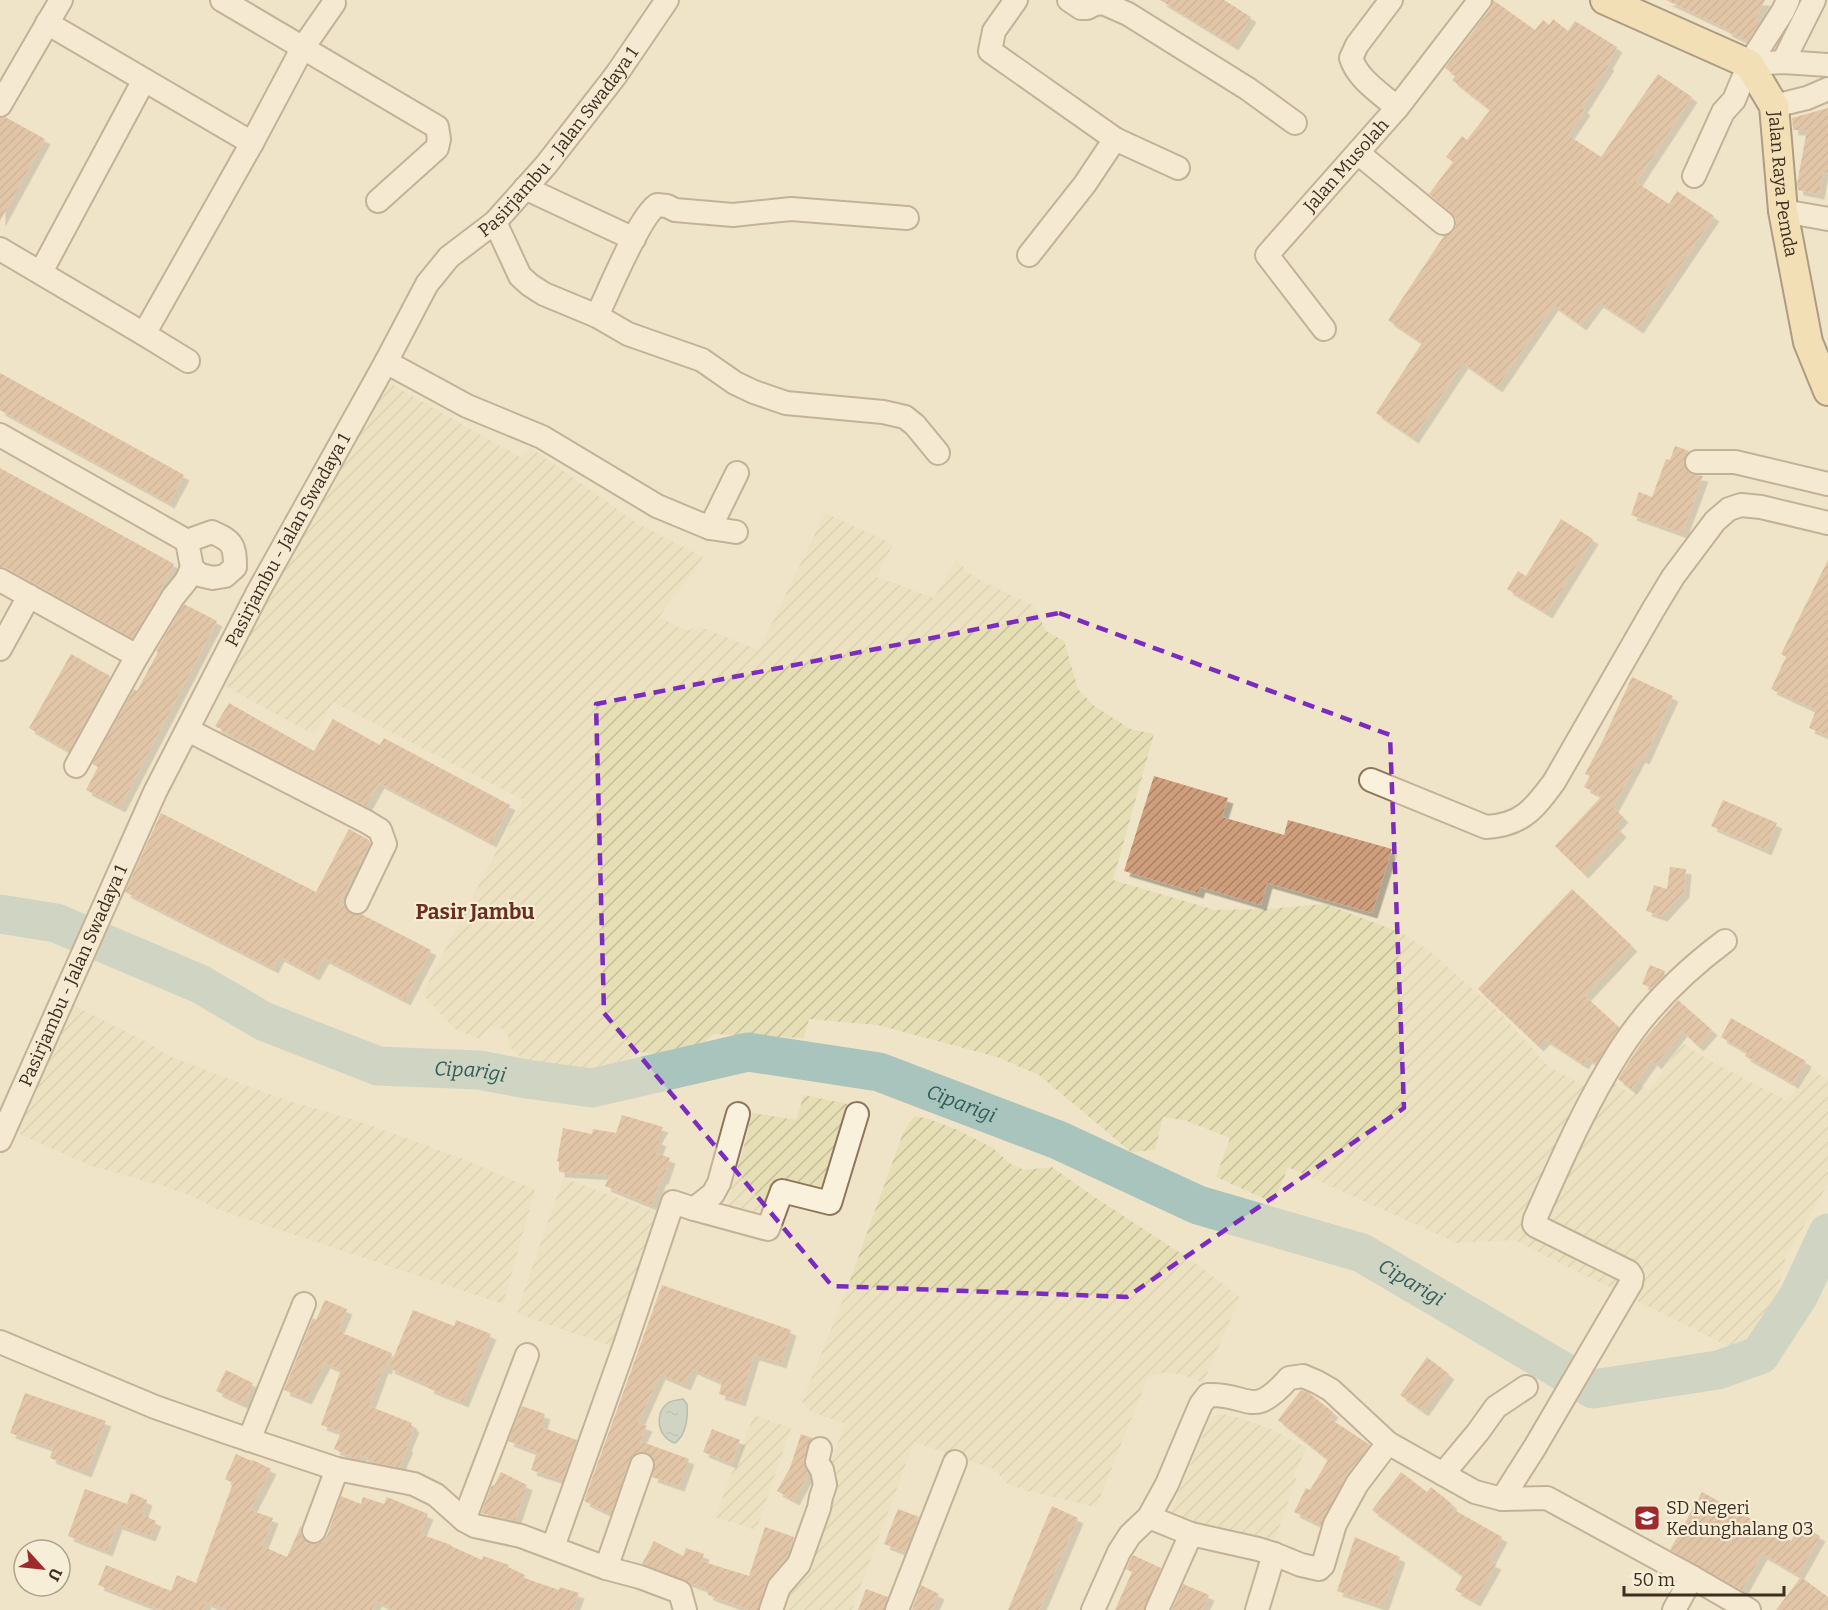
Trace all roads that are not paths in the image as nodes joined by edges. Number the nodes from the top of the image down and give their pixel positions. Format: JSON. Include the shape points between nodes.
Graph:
{"nodes":[{"id":1,"x":61,"y":0,"type":"edge"},
{"id":2,"x":222,"y":0,"type":"edge"},
{"id":3,"x":667,"y":0,"type":"edge"},
{"id":4,"x":1016,"y":0,"type":"edge"},
{"id":5,"x":1069,"y":0,"type":"edge"},
{"id":6,"x":1391,"y":0,"type":"edge"},
{"id":7,"x":1480,"y":0,"type":"edge"},
{"id":8,"x":1605,"y":0,"type":"edge"},
{"id":9,"x":1788,"y":0,"type":"edge"},
{"id":10,"x":1814,"y":0,"type":"edge"},
{"id":11,"x":334,"y":3,"type":"dead end"},
{"id":12,"x":47,"y":23,"type":"junction"},
{"id":13,"x":302,"y":49,"type":"junction"},
{"id":14,"x":1783,"y":62,"type":"junction"},
{"id":15,"x":1749,"y":64,"type":"junction"},
{"id":16,"x":1828,"y":65,"type":"edge"},
{"id":17,"x":144,"y":80,"type":"junction"},
{"id":18,"x":1828,"y":89,"type":"edge"},
{"id":19,"x":0,"y":105,"type":"edge"},
{"id":20,"x":1774,"y":106,"type":"junction"},
{"id":21,"x":1397,"y":108,"type":"junction"},
{"id":22,"x":1294,"y":123,"type":"dead end"},
{"id":23,"x":1115,"y":139,"type":"junction"},
{"id":24,"x":252,"y":143,"type":"junction"},
{"id":25,"x":1358,"y":153,"type":"junction"},
{"id":26,"x":1178,"y":168,"type":"dead end"},
{"id":27,"x":1694,"y":176,"type":"dead end"},
{"id":28,"x":525,"y":188,"type":"junction"},
{"id":29,"x":378,"y":201,"type":"dead end"},
{"id":30,"x":1783,"y":211,"type":"junction"},
{"id":31,"x":907,"y":218,"type":"dead end"},
{"id":32,"x":1828,"y":219,"type":"edge"},
{"id":33,"x":495,"y":222,"type":"junction"},
{"id":34,"x":1443,"y":223,"type":"dead end"},
{"id":35,"x":634,"y":239,"type":"junction"},
{"id":36,"x":0,"y":249,"type":"edge"},
{"id":37,"x":1029,"y":255,"type":"dead end"},
{"id":38,"x":41,"y":272,"type":"junction"},
{"id":39,"x":597,"y":316,"type":"junction"},
{"id":40,"x":1324,"y":329,"type":"dead end"},
{"id":41,"x":144,"y":334,"type":"junction"},
{"id":42,"x":188,"y":361,"type":"dead end"},
{"id":43,"x":386,"y":362,"type":"junction"},
{"id":44,"x":1828,"y":391,"type":"edge"},
{"id":45,"x":0,"y":435,"type":"edge"},
{"id":46,"x":938,"y":453,"type":"dead end"},
{"id":47,"x":1697,"y":462,"type":"dead end"},
{"id":48,"x":737,"y":473,"type":"dead end"},
{"id":49,"x":1828,"y":484,"type":"edge"},
{"id":50,"x":1828,"y":523,"type":"edge"},
{"id":51,"x":710,"y":528,"type":"junction"},
{"id":52,"x":736,"y":532,"type":"dead end"},
{"id":53,"x":187,"y":541,"type":"junction"},
{"id":54,"x":192,"y":568,"type":"junction"},
{"id":55,"x":0,"y":580,"type":"edge"},
{"id":56,"x":29,"y":596,"type":"junction"},
{"id":57,"x":0,"y":649,"type":"edge"},
{"id":58,"x":137,"y":656,"type":"junction"},
{"id":59,"x":188,"y":730,"type":"junction"},
{"id":60,"x":76,"y":766,"type":"dead end"},
{"id":61,"x":1371,"y":780,"type":"dead end"},
{"id":62,"x":357,"y":902,"type":"dead end"},
{"id":63,"x":1725,"y":941,"type":"dead end"},
{"id":64,"x":738,"y":1114,"type":"dead end"},
{"id":65,"x":857,"y":1114,"type":"dead end"},
{"id":66,"x":2,"y":1128,"type":"edge"},
{"id":67,"x":694,"y":1209,"type":"junction"},
{"id":68,"x":304,"y":1304,"type":"dead end"},
{"id":69,"x":0,"y":1342,"type":"edge"},
{"id":70,"x":527,"y":1355,"type":"dead end"},
{"id":71,"x":1526,"y":1387,"type":"dead end"},
{"id":72,"x":249,"y":1440,"type":"junction"},
{"id":73,"x":1388,"y":1443,"type":"junction"},
{"id":74,"x":819,"y":1449,"type":"dead end"},
{"id":75,"x":955,"y":1462,"type":"dead end"},
{"id":76,"x":642,"y":1464,"type":"dead end"},
{"id":77,"x":337,"y":1468,"type":"junction"},
{"id":78,"x":1443,"y":1474,"type":"junction"},
{"id":79,"x":1502,"y":1499,"type":"junction"},
{"id":80,"x":1149,"y":1517,"type":"junction"},
{"id":81,"x":464,"y":1520,"type":"junction"},
{"id":82,"x":314,"y":1531,"type":"dead end"},
{"id":83,"x":1191,"y":1534,"type":"junction"},
{"id":84,"x":553,"y":1547,"type":"junction"},
{"id":85,"x":1274,"y":1554,"type":"junction"},
{"id":86,"x":606,"y":1568,"type":"junction"},
{"id":87,"x":1692,"y":1577,"type":"junction"},
{"id":88,"x":685,"y":1610,"type":"edge"},
{"id":89,"x":771,"y":1610,"type":"edge"},
{"id":90,"x":897,"y":1610,"type":"edge"},
{"id":91,"x":1093,"y":1610,"type":"edge"},
{"id":92,"x":1157,"y":1610,"type":"edge"},
{"id":93,"x":1257,"y":1610,"type":"edge"},
{"id":94,"x":1674,"y":1610,"type":"edge"},
{"id":95,"x":1749,"y":1610,"type":"edge"}],
"edges":[{"from":1,"to":12,"type":"street"},
{"from":2,"to":13,"type":"street"},
{"from":3,"to":28,"type":"street","name":"Pasirjambu - Jalan Swadaya 1","via":[[616,75]]},
{"from":4,"to":23,"type":"street","via":[[994,31],[990,51]]},
{"from":5,"to":22,"type":"street","via":[[1081,8],[1103,3],[1128,14],[1248,89]]},
{"from":6,"to":21,"type":"street","via":[[1356,45],[1351,58],[1360,76]]},
{"from":7,"to":21,"type":"street","name":"Jalan Musolah"},
{"from":8,"to":15,"type":"main road"},
{"from":9,"to":15,"type":"street"},
{"from":10,"to":14,"type":"street"},
{"from":11,"to":13,"type":"street"},
{"from":12,"to":17,"type":"street"},
{"from":12,"to":19,"type":"street"},
{"from":13,"to":24,"type":"street"},
{"from":13,"to":29,"type":"street","via":[[439,130],[437,148]]},
{"from":14,"to":15,"type":"street"},
{"from":14,"to":16,"type":"street"},
{"from":15,"to":20,"type":"main road","name":"Jalan Raya Pemda"},
{"from":15,"to":27,"type":"street"},
{"from":17,"to":24,"type":"street"},
{"from":17,"to":38,"type":"street"},
{"from":18,"to":20,"type":"street"},
{"from":20,"to":30,"type":"main road","name":"Jalan Raya Pemda"},
{"from":21,"to":25,"type":"street","name":"Jalan Musolah"},
{"from":23,"to":26,"type":"street"},
{"from":23,"to":37,"type":"street"},
{"from":24,"to":41,"type":"street"},
{"from":25,"to":34,"type":"street"},
{"from":25,"to":40,"type":"street","name":"Jalan Musolah","via":[[1267,255]]},
{"from":28,"to":33,"type":"street","name":"Pasirjambu - Jalan Swadaya 1"},
{"from":28,"to":35,"type":"street"},
{"from":30,"to":32,"type":"street"},
{"from":30,"to":44,"type":"main road","name":"Jalan Raya Pemda","via":[[1808,342]]},
{"from":31,"to":35,"type":"street","via":[[791,209],[733,215],[675,210],[661,204],[650,210]]},
{"from":33,"to":39,"type":"street","via":[[520,276],[544,294]]},
{"from":33,"to":43,"type":"street","name":"Pasirjambu - Jalan Swadaya 1","via":[[449,256],[427,284]]},
{"from":35,"to":39,"type":"street"},
{"from":36,"to":38,"type":"street"},
{"from":38,"to":41,"type":"street"},
{"from":39,"to":46,"type":"street","via":[[628,334],[702,360],[735,383],[786,403],[905,417]]},
{"from":41,"to":42,"type":"street"},
{"from":43,"to":51,"type":"street","via":[[467,406],[542,437],[657,506]]},
{"from":43,"to":59,"type":"street","name":"Pasirjambu - Jalan Swadaya 1","via":[[258,592]]},
{"from":45,"to":53,"type":"street"},
{"from":47,"to":49,"type":"street","via":[[1735,462]]},
{"from":48,"to":51,"type":"street"},
{"from":50,"to":61,"type":"street","via":[[1741,505],[1715,521],[1673,577],[1554,782],[1536,807],[1518,820],[1486,827]]},
{"from":51,"to":52,"type":"street"},
{"from":53,"to":54,"type":"street"},
{"from":53,"to":54,"type":"street","via":[[212,532],[227,538],[235,549],[235,567],[225,576],[206,577]]},
{"from":54,"to":58,"type":"street"},
{"from":55,"to":56,"type":"street"},
{"from":56,"to":57,"type":"street"},
{"from":56,"to":58,"type":"street"},
{"from":58,"to":60,"type":"street"},
{"from":59,"to":62,"type":"street","via":[[380,830],[385,844]]},
{"from":59,"to":66,"type":"street","name":"Pasirjambu - Jalan Swadaya 1","via":[[155,792]]},
{"from":63,"to":79,"type":"street","via":[[1690,969],[1620,1050],[1572,1136],[1535,1219],[1536,1226],[1632,1277]]},
{"from":64,"to":67,"type":"street","via":[[719,1183],[713,1194]]},
{"from":65,"to":67,"type":"street","via":[[830,1203],[782,1191],[768,1229]]},
{"from":67,"to":84,"type":"street","via":[[674,1202]]},
{"from":68,"to":72,"type":"street"},
{"from":69,"to":72,"type":"street","via":[[155,1407]]},
{"from":70,"to":81,"type":"street"},
{"from":71,"to":78,"type":"street","via":[[1496,1407]]},
{"from":72,"to":77,"type":"street"},
{"from":73,"to":78,"type":"street"},
{"from":73,"to":80,"type":"street","via":[[1331,1390],[1303,1376],[1289,1378],[1260,1402],[1208,1395]]},
{"from":73,"to":85,"type":"street","via":[[1340,1514],[1319,1569]]},
{"from":74,"to":89,"type":"street","via":[[817,1462],[825,1485],[819,1508],[799,1564],[779,1587]]},
{"from":75,"to":90,"type":"street"},
{"from":76,"to":86,"type":"street"},
{"from":77,"to":81,"type":"street","via":[[414,1484],[436,1495]]},
{"from":77,"to":82,"type":"street"},
{"from":78,"to":79,"type":"street","via":[[1474,1492]]},
{"from":79,"to":87,"type":"street","via":[[1547,1498]]},
{"from":80,"to":83,"type":"street"},
{"from":80,"to":91,"type":"street","via":[[1119,1552]]},
{"from":81,"to":84,"type":"street"},
{"from":83,"to":85,"type":"street"},
{"from":83,"to":92,"type":"street"},
{"from":84,"to":86,"type":"street"},
{"from":85,"to":93,"type":"street"},
{"from":86,"to":88,"type":"street","via":[[681,1592]]},
{"from":87,"to":94,"type":"street"},
{"from":87,"to":95,"type":"street"}]}
